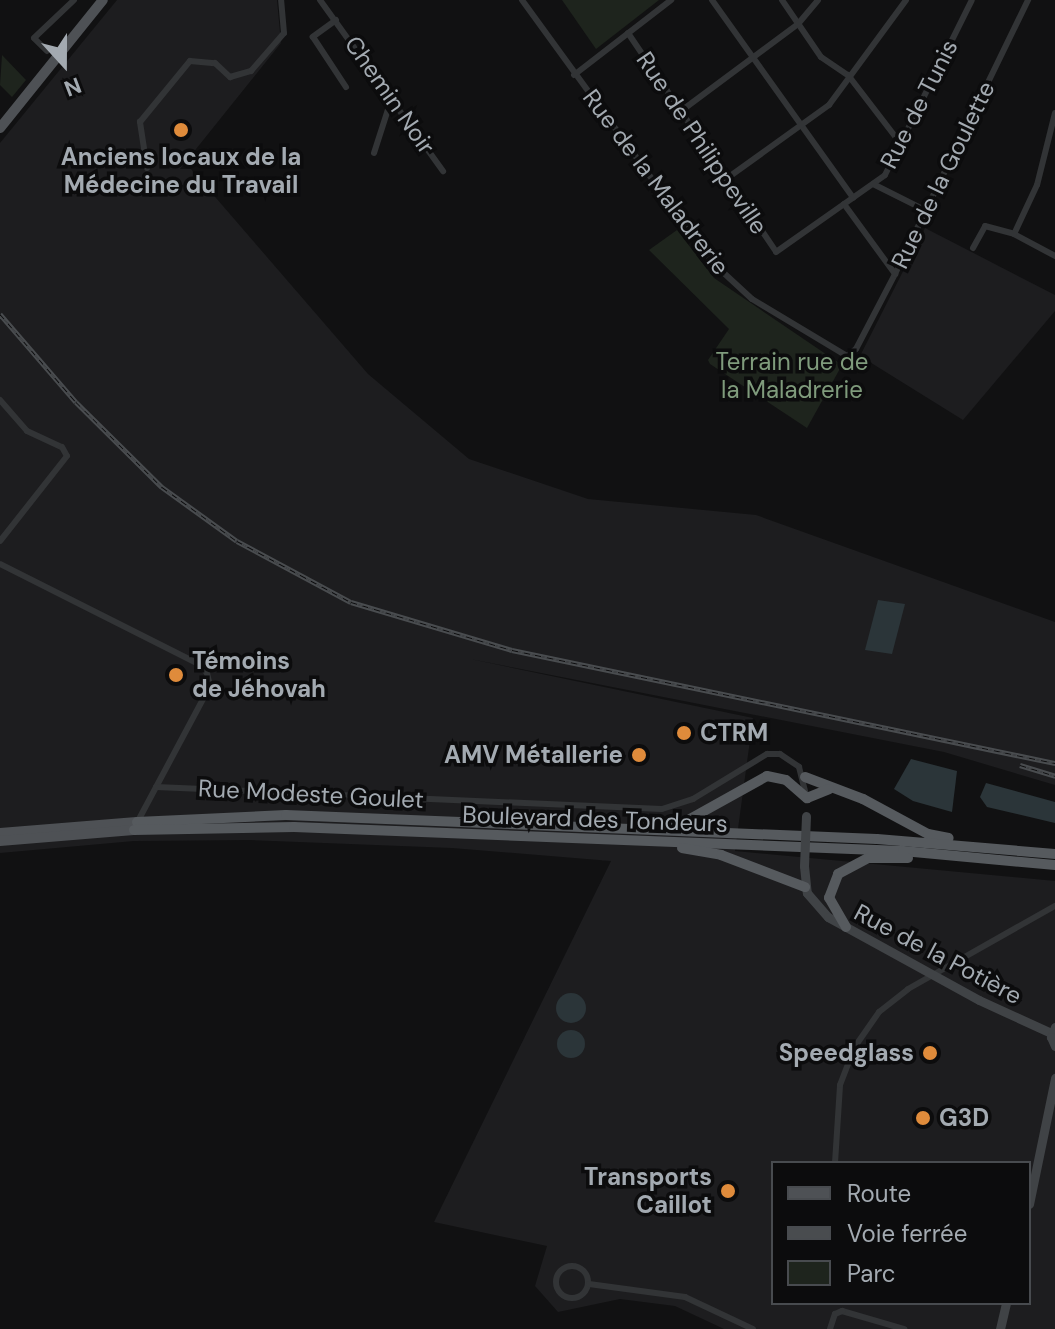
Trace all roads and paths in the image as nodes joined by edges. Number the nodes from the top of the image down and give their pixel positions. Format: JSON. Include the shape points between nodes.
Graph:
{"nodes":[{"id":1,"x":74,"y":0,"type":"edge"},
{"id":2,"x":103,"y":0,"type":"edge"},
{"id":3,"x":281,"y":0,"type":"edge"},
{"id":4,"x":320,"y":0,"type":"edge"},
{"id":5,"x":522,"y":0,"type":"edge"},
{"id":6,"x":671,"y":0,"type":"edge"},
{"id":7,"x":712,"y":0,"type":"edge"},
{"id":8,"x":782,"y":0,"type":"edge"},
{"id":9,"x":818,"y":0,"type":"edge"},
{"id":10,"x":906,"y":0,"type":"edge"},
{"id":11,"x":972,"y":0,"type":"edge"},
{"id":12,"x":1028,"y":0,"type":"edge"},
{"id":13,"x":336,"y":20,"type":"junction"},
{"id":14,"x":798,"y":24,"type":"junction"},
{"id":15,"x":628,"y":33,"type":"junction"},
{"id":16,"x":47,"y":51,"type":"dead end"},
{"id":17,"x":751,"y":58,"type":"junction"},
{"id":18,"x":574,"y":75,"type":"junction"},
{"id":19,"x":848,"y":75,"type":"junction"},
{"id":20,"x":346,"y":87,"type":"dead end"},
{"id":21,"x":392,"y":97,"type":"junction"},
{"id":22,"x":681,"y":111,"type":"junction"},
{"id":23,"x":1055,"y":113,"type":"edge"},
{"id":24,"x":802,"y":124,"type":"junction"},
{"id":25,"x":0,"y":128,"type":"edge"},
{"id":26,"x":901,"y":144,"type":"junction"},
{"id":27,"x":374,"y":153,"type":"dead end"},
{"id":28,"x":147,"y":168,"type":"dead end"},
{"id":29,"x":443,"y":171,"type":"dead end"},
{"id":30,"x":726,"y":179,"type":"junction"},
{"id":31,"x":873,"y":184,"type":"junction"},
{"id":32,"x":853,"y":198,"type":"junction"},
{"id":33,"x":844,"y":204,"type":"junction"},
{"id":34,"x":927,"y":211,"type":"junction"},
{"id":35,"x":1014,"y":234,"type":"junction"},
{"id":36,"x":973,"y":248,"type":"dead end"},
{"id":37,"x":776,"y":252,"type":"joint"},
{"id":38,"x":1055,"y":256,"type":"edge"},
{"id":39,"x":895,"y":274,"type":"junction"},
{"id":40,"x":856,"y":349,"type":"joint"},
{"id":41,"x":0,"y":400,"type":"edge"},
{"id":42,"x":0,"y":541,"type":"edge"},
{"id":43,"x":0,"y":564,"type":"edge"},
{"id":44,"x":805,"y":777,"type":"junction"},
{"id":45,"x":156,"y":787,"type":"junction"},
{"id":46,"x":829,"y":789,"type":"junction"},
{"id":47,"x":807,"y":798,"type":"junction"},
{"id":48,"x":459,"y":822,"type":"junction"},
{"id":49,"x":136,"y":826,"type":"junction"},
{"id":50,"x":0,"y":833,"type":"edge"},
{"id":51,"x":589,"y":839,"type":"junction"},
{"id":52,"x":0,"y":841,"type":"edge"},
{"id":53,"x":1035,"y":852,"type":"junction"},
{"id":54,"x":1055,"y":854,"type":"edge"},
{"id":55,"x":988,"y":859,"type":"junction"},
{"id":56,"x":1055,"y":865,"type":"edge"},
{"id":57,"x":805,"y":887,"type":"junction"},
{"id":58,"x":1055,"y":906,"type":"edge"},
{"id":59,"x":846,"y":927,"type":"junction"},
{"id":60,"x":934,"y":975,"type":"junction"},
{"id":61,"x":1053,"y":1030,"type":"edge"},
{"id":62,"x":1055,"y":1046,"type":"edge"},
{"id":63,"x":1055,"y":1078,"type":"edge"},
{"id":64,"x":835,"y":1161,"type":"edge"},
{"id":65,"x":1031,"y":1194,"type":"edge"},
{"id":66,"x":589,"y":1284,"type":"junction"},
{"id":67,"x":1006,"y":1305,"type":"edge"},
{"id":68,"x":841,"y":1307,"type":"edge"},
{"id":69,"x":753,"y":1329,"type":"edge"},
{"id":70,"x":830,"y":1329,"type":"edge"},
{"id":71,"x":904,"y":1329,"type":"edge"},
{"id":72,"x":1000,"y":1329,"type":"edge"}],
"edges":[{"from":1,"to":16,"type":"street","via":[[34,38]]},
{"from":2,"to":25,"type":"main road"},
{"from":3,"to":28,"type":"street","via":[[284,33],[251,71],[230,77],[215,63],[190,61],[140,122]]},
{"from":4,"to":13,"type":"street","name":"Chemin Noir"},
{"from":5,"to":18,"type":"street","name":"Rue de la Maladrerie"},
{"from":6,"to":15,"type":"street"},
{"from":7,"to":17,"type":"street"},
{"from":8,"to":14,"type":"street"},
{"from":9,"to":14,"type":"street"},
{"from":10,"to":19,"type":"street"},
{"from":11,"to":26,"type":"street","name":"Rue de Tunis"},
{"from":12,"to":34,"type":"street","name":"Rue de la Goulette"},
{"from":13,"to":20,"type":"street","name":"Chemin Noir","via":[[313,37]]},
{"from":13,"to":21,"type":"street","name":"Chemin Noir"},
{"from":14,"to":17,"type":"street"},
{"from":14,"to":19,"type":"street","via":[[821,57]]},
{"from":15,"to":18,"type":"street"},
{"from":15,"to":22,"type":"street","name":"Rue de Philippeville"},
{"from":17,"to":22,"type":"street"},
{"from":17,"to":24,"type":"street"},
{"from":18,"to":40,"type":"street","name":"Rue de la Maladrerie","via":[[727,278],[838,354],[847,356]]},
{"from":19,"to":24,"type":"street","via":[[829,105]]},
{"from":19,"to":26,"type":"street"},
{"from":21,"to":27,"type":"street"},
{"from":21,"to":29,"type":"street","name":"Chemin Noir"},
{"from":22,"to":30,"type":"street","name":"Rue de Philippeville"},
{"from":23,"to":35,"type":"street","via":[[1037,185]]},
{"from":24,"to":30,"type":"street"},
{"from":24,"to":32,"type":"street"},
{"from":26,"to":31,"type":"street","name":"Rue de Tunis","via":[[885,175]]},
{"from":30,"to":37,"type":"street","name":"Rue de Philippeville"},
{"from":31,"to":32,"type":"street","name":"Rue de Tunis"},
{"from":31,"to":34,"type":"street"},
{"from":32,"to":33,"type":"street","name":"Rue de Tunis"},
{"from":33,"to":37,"type":"street","name":"Rue de Tunis"},
{"from":33,"to":39,"type":"street"},
{"from":34,"to":39,"type":"street","name":"Rue de la Goulette"},
{"from":35,"to":36,"type":"street","via":[[985,226]]},
{"from":35,"to":38,"type":"street"},
{"from":39,"to":40,"type":"street","name":"Rue de la Goulette"},
{"from":41,"to":42,"type":"street","via":[[27,431],[62,447],[67,456]]},
{"from":43,"to":45,"type":"street","via":[[199,664],[207,673],[210,686]]},
{"from":44,"to":45,"type":"street","name":"Rue Modeste Goulet","via":[[792,760],[767,754],[754,757],[693,799],[662,809]]},
{"from":44,"to":46,"type":"highway"},
{"from":44,"to":47,"type":"street"},
{"from":45,"to":49,"type":"street"},
{"from":46,"to":47,"type":"highway"},
{"from":46,"to":53,"type":"highway","via":[[863,799],[928,834]]},
{"from":47,"to":48,"type":"highway","via":[[786,780],[767,776],[678,822]]},
{"from":47,"to":57,"type":"main road","bridge":true},
{"from":48,"to":49,"type":"highway","name":"Boulevard des Tondeurs","via":[[253,815]]},
{"from":48,"to":53,"type":"highway","name":"Boulevard des Tondeurs","via":[[877,839]]},
{"from":49,"to":50,"type":"main road"},
{"from":49,"to":51,"type":"highway","name":"Boulevard des Tondeurs"},
{"from":49,"to":52,"type":"main road"},
{"from":51,"to":55,"type":"highway","name":"Boulevard des Tondeurs"},
{"from":51,"to":57,"type":"highway","via":[[721,855]]},
{"from":53,"to":54,"type":"highway","name":"Boulevard des Tondeurs"},
{"from":55,"to":56,"type":"highway","name":"Boulevard des Tondeurs"},
{"from":55,"to":59,"type":"highway","via":[[855,862],[838,874],[829,898]]},
{"from":57,"to":59,"type":"main road","name":"Rue de la Potière","via":[[812,901]]},
{"from":58,"to":60,"type":"street"},
{"from":59,"to":60,"type":"main road","name":"Rue de la Potière"},
{"from":60,"to":61,"type":"main road","name":"Rue de la Potière","via":[[1017,1020]]},
{"from":60,"to":64,"type":"street","via":[[879,1012],[854,1048],[839,1089]]},
{"from":61,"to":62,"type":"main road"},
{"from":63,"to":65,"type":"main road"},
{"from":66,"to":66,"type":"street","via":[[582,1269],[574,1266],[556,1280],[568,1298],[578,1297]]},
{"from":66,"to":69,"type":"street","via":[[685,1297]]},
{"from":67,"to":72,"type":"main road"},
{"from":68,"to":70,"type":"street"},
{"from":68,"to":71,"type":"street"}]}
